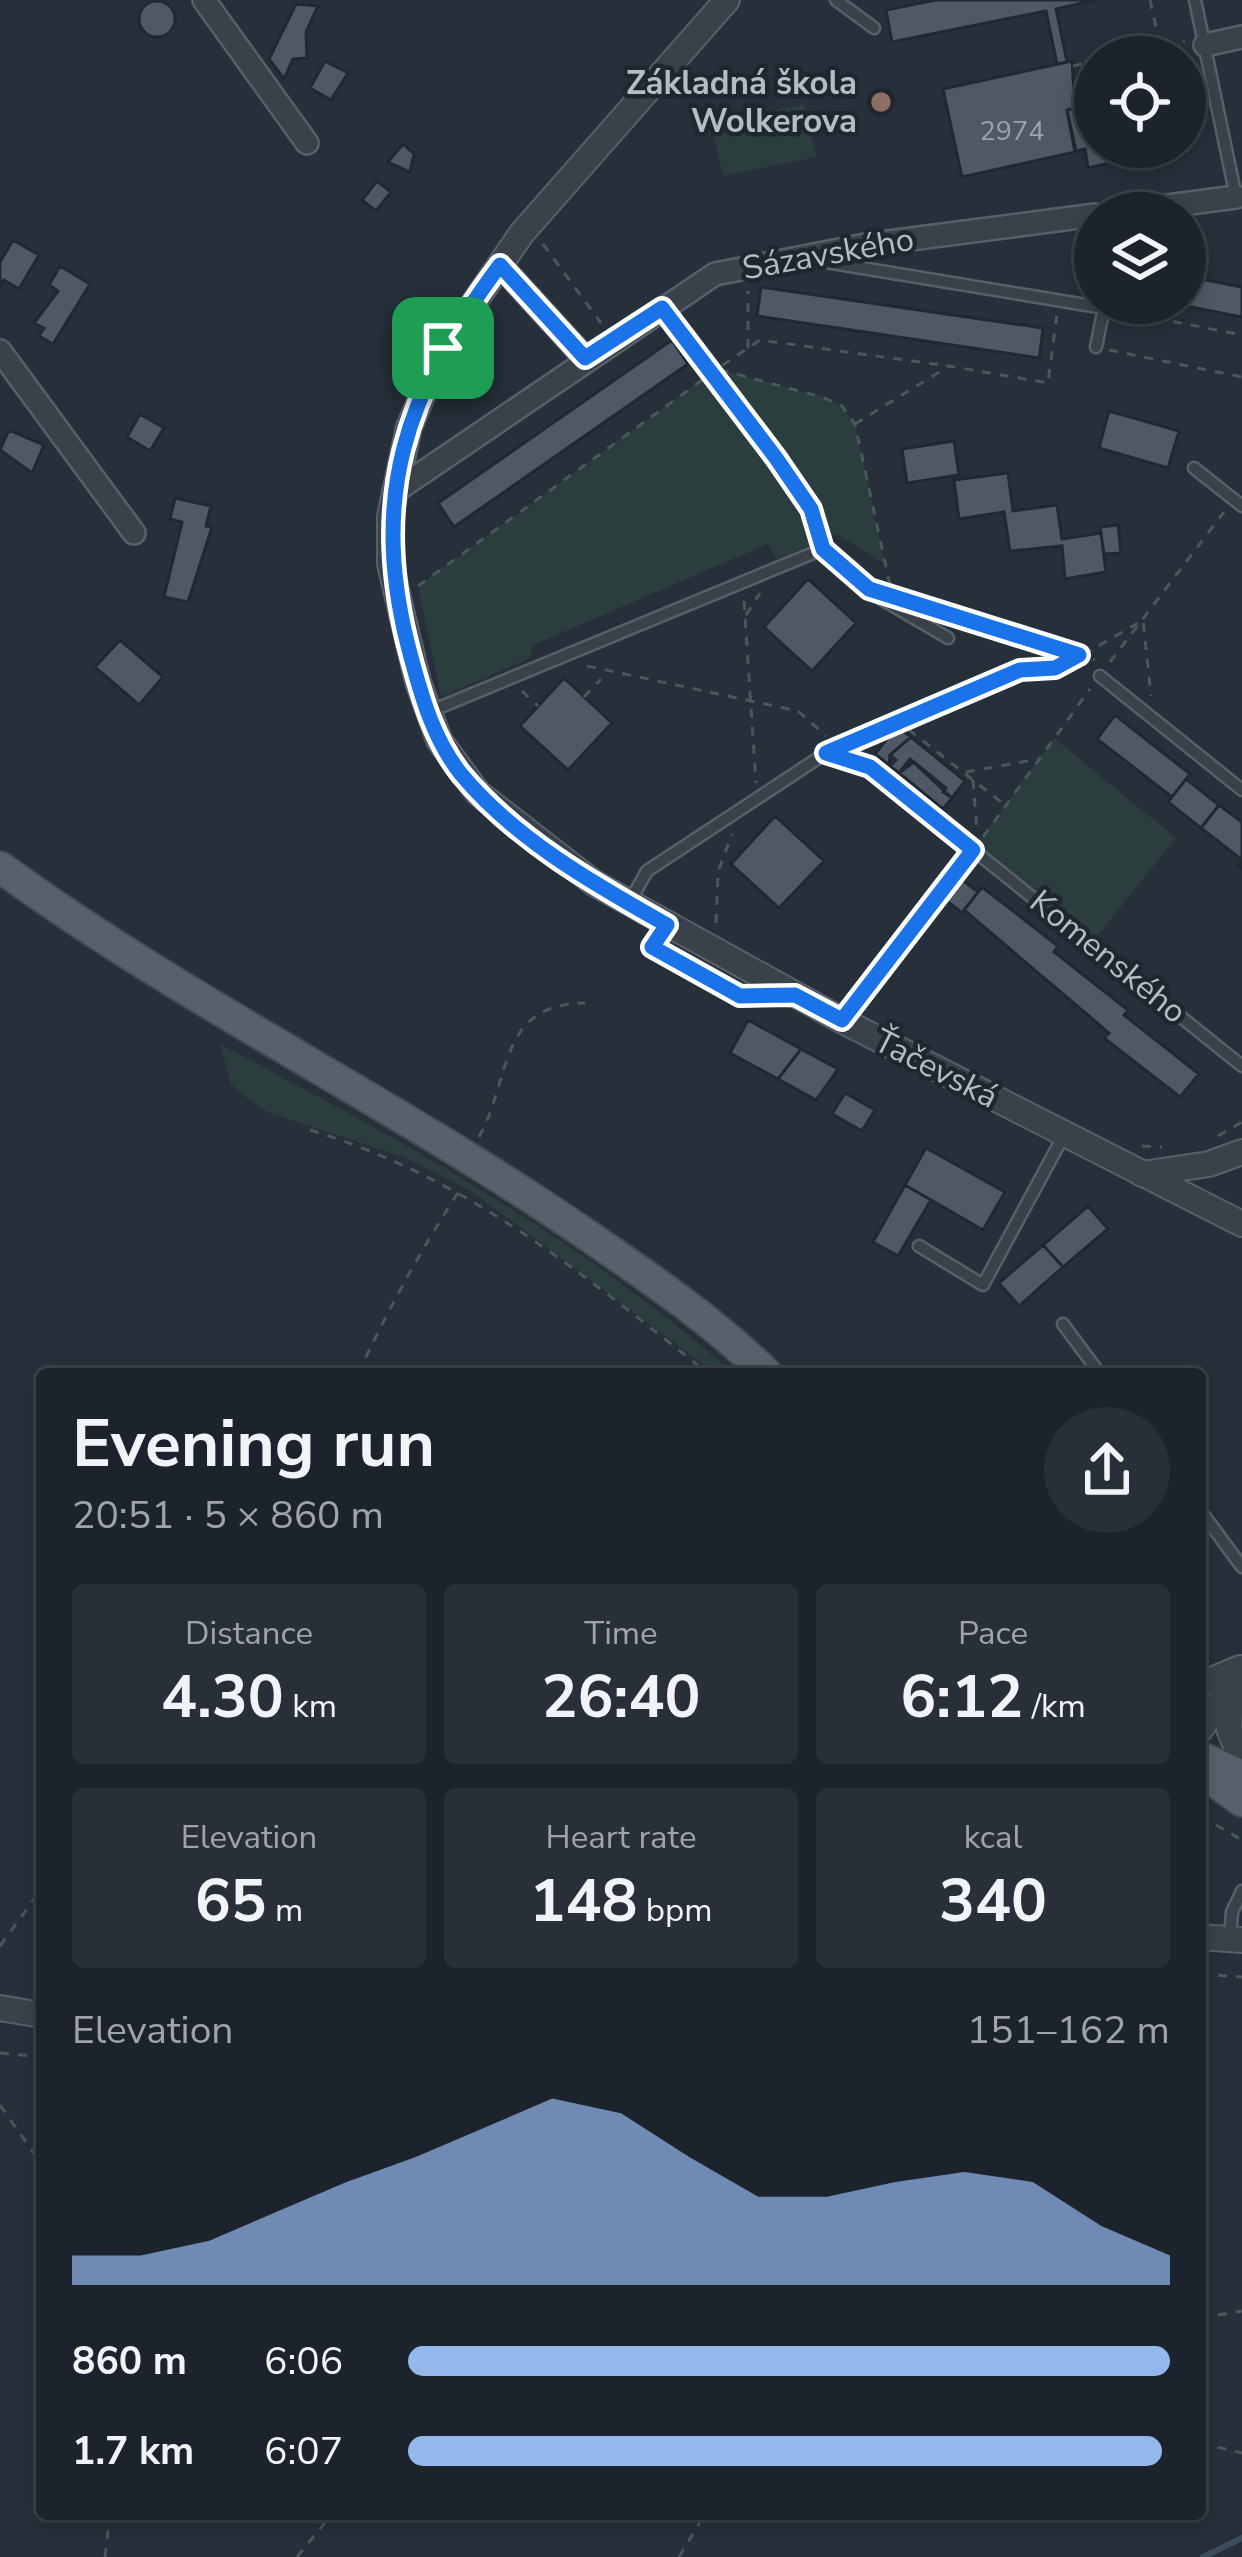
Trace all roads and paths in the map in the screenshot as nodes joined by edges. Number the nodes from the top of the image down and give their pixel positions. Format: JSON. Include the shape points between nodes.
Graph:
{"nodes":[{"id":1,"x":204,"y":0,"type":"edge"},
{"id":2,"x":727,"y":0,"type":"edge"},
{"id":3,"x":836,"y":0,"type":"edge"},
{"id":4,"x":1150,"y":0,"type":"edge"},
{"id":5,"x":1195,"y":0,"type":"edge"},
{"id":6,"x":874,"y":28,"type":"dead end"},
{"id":7,"x":1158,"y":36,"type":"edge"},
{"id":8,"x":1198,"y":36,"type":"edge"},
{"id":9,"x":1242,"y":38,"type":"edge"},
{"id":10,"x":1206,"y":41,"type":"edge"},
{"id":11,"x":1206,"y":71,"type":"edge"},
{"id":12,"x":307,"y":143,"type":"dead end"},
{"id":13,"x":1236,"y":197,"type":"joint"},
{"id":14,"x":1206,"y":201,"type":"edge"},
{"id":15,"x":1074,"y":218,"type":"edge"},
{"id":16,"x":529,"y":226,"type":"junction"},
{"id":17,"x":799,"y":257,"type":"junction"},
{"id":18,"x":500,"y":265,"type":"junction"},
{"id":19,"x":748,"y":284,"type":"dead end"},
{"id":20,"x":1074,"y":303,"type":"edge"},
{"id":21,"x":662,"y":308,"type":"junction"},
{"id":22,"x":1057,"y":314,"type":"dead end"},
{"id":23,"x":1101,"y":324,"type":"edge"},
{"id":24,"x":1186,"y":324,"type":"edge"},
{"id":25,"x":1242,"y":335,"type":"edge"},
{"id":26,"x":613,"y":339,"type":"junction"},
{"id":27,"x":1096,"y":347,"type":"joint"},
{"id":28,"x":748,"y":348,"type":"junction"},
{"id":29,"x":0,"y":351,"type":"edge"},
{"id":30,"x":585,"y":358,"type":"junction"},
{"id":31,"x":949,"y":366,"type":"junction"},
{"id":32,"x":717,"y":369,"type":"junction"},
{"id":33,"x":710,"y":374,"type":"junction"},
{"id":34,"x":1242,"y":377,"type":"edge"},
{"id":35,"x":855,"y":424,"type":"junction"},
{"id":36,"x":1194,"y":468,"type":"dead end"},
{"id":37,"x":394,"y":492,"type":"junction"},
{"id":38,"x":1242,"y":506,"type":"edge"},
{"id":39,"x":134,"y":532,"type":"dead end"},
{"id":40,"x":823,"y":549,"type":"junction"},
{"id":41,"x":416,"y":574,"type":"dead end"},
{"id":42,"x":743,"y":582,"type":"junction"},
{"id":43,"x":869,"y":589,"type":"junction"},
{"id":44,"x":912,"y":600,"type":"dead end"},
{"id":45,"x":948,"y":638,"type":"dead end"},
{"id":46,"x":1079,"y":655,"type":"junction"},
{"id":47,"x":1108,"y":664,"type":"dead end"},
{"id":48,"x":587,"y":666,"type":"dead end"},
{"id":49,"x":1100,"y":676,"type":"dead end"},
{"id":50,"x":509,"y":679,"type":"junction"},
{"id":51,"x":601,"y":679,"type":"dead end"},
{"id":52,"x":584,"y":698,"type":"dead end"},
{"id":53,"x":751,"y":700,"type":"junction"},
{"id":54,"x":538,"y":706,"type":"dead end"},
{"id":55,"x":428,"y":713,"type":"junction"},
{"id":56,"x":1153,"y":716,"type":"junction"},
{"id":57,"x":899,"y":722,"type":"junction"},
{"id":58,"x":1040,"y":759,"type":"dead end"},
{"id":59,"x":964,"y":772,"type":"junction"},
{"id":60,"x":973,"y":779,"type":"junction"},
{"id":61,"x":1242,"y":790,"type":"edge"},
{"id":62,"x":756,"y":797,"type":"junction"},
{"id":63,"x":1006,"y":805,"type":"dead end"},
{"id":64,"x":733,"y":833,"type":"dead end"},
{"id":65,"x":975,"y":847,"type":"junction"},
{"id":66,"x":0,"y":867,"type":"edge"},
{"id":67,"x":629,"y":903,"type":"junction"},
{"id":68,"x":697,"y":916,"type":"dead end"},
{"id":69,"x":585,"y":1003,"type":"dead end"},
{"id":70,"x":842,"y":1020,"type":"junction"},
{"id":71,"x":1242,"y":1066,"type":"edge"},
{"id":72,"x":1242,"y":1122,"type":"edge"},
{"id":73,"x":310,"y":1130,"type":"dead end"},
{"id":74,"x":1064,"y":1135,"type":"junction"},
{"id":75,"x":1216,"y":1136,"type":"dead end"},
{"id":76,"x":1180,"y":1145,"type":"dead end"},
{"id":77,"x":1131,"y":1146,"type":"dead end"},
{"id":78,"x":1242,"y":1152,"type":"edge"},
{"id":79,"x":468,"y":1157,"type":"junction"},
{"id":80,"x":1142,"y":1174,"type":"junction"},
{"id":81,"x":459,"y":1190,"type":"junction"},
{"id":82,"x":1242,"y":1224,"type":"edge"},
{"id":83,"x":919,"y":1246,"type":"dead end"},
{"id":84,"x":1064,"y":1324,"type":"dead end"},
{"id":85,"x":361,"y":1368,"type":"edge"},
{"id":86,"x":701,"y":1368,"type":"edge"},
{"id":87,"x":761,"y":1368,"type":"edge"},
{"id":88,"x":1096,"y":1368,"type":"edge"},
{"id":89,"x":1206,"y":1518,"type":"edge"},
{"id":90,"x":1242,"y":1567,"type":"edge"},
{"id":91,"x":1239,"y":1674,"type":"edge"},
{"id":92,"x":1206,"y":1683,"type":"edge"},
{"id":93,"x":1206,"y":1721,"type":"edge"},
{"id":94,"x":1206,"y":1760,"type":"edge"},
{"id":95,"x":1242,"y":1761,"type":"edge"},
{"id":96,"x":1206,"y":1775,"type":"edge"},
{"id":97,"x":1242,"y":1776,"type":"edge"},
{"id":98,"x":1242,"y":1801,"type":"edge"},
{"id":99,"x":1206,"y":1819,"type":"edge"},
{"id":100,"x":1241,"y":1838,"type":"edge"},
{"id":101,"x":1242,"y":1891,"type":"edge"},
{"id":102,"x":36,"y":1896,"type":"edge"},
{"id":103,"x":1206,"y":1938,"type":"edge"},
{"id":104,"x":1236,"y":1941,"type":"edge"},
{"id":105,"x":0,"y":1946,"type":"edge"},
{"id":106,"x":1206,"y":1975,"type":"edge"},
{"id":107,"x":1242,"y":1978,"type":"edge"},
{"id":108,"x":0,"y":2008,"type":"edge"},
{"id":109,"x":36,"y":2013,"type":"edge"},
{"id":110,"x":0,"y":2054,"type":"edge"},
{"id":111,"x":36,"y":2057,"type":"edge"},
{"id":112,"x":0,"y":2105,"type":"edge"},
{"id":113,"x":36,"y":2156,"type":"edge"},
{"id":114,"x":1242,"y":2311,"type":"edge"},
{"id":115,"x":1206,"y":2317,"type":"edge"},
{"id":116,"x":1206,"y":2444,"type":"edge"},
{"id":117,"x":1242,"y":2453,"type":"edge"},
{"id":118,"x":109,"y":2520,"type":"edge"},
{"id":119,"x":327,"y":2520,"type":"edge"},
{"id":120,"x":701,"y":2520,"type":"edge"},
{"id":121,"x":105,"y":2557,"type":"edge"},
{"id":122,"x":297,"y":2557,"type":"edge"},
{"id":123,"x":679,"y":2557,"type":"edge"}],
"edges":[{"from":1,"to":12,"type":"street"},
{"from":2,"to":16,"type":"street","name":"Ťačevská"},
{"from":3,"to":6,"type":"lane"},
{"from":4,"to":7,"type":"path"},
{"from":5,"to":8,"type":"lane"},
{"from":9,"to":10,"type":"street"},
{"from":11,"to":13,"type":"lane"},
{"from":13,"to":14,"type":"street"},
{"from":15,"to":17,"type":"street","name":"Sázavského"},
{"from":16,"to":18,"type":"street","name":"Ťačevská"},
{"from":16,"to":26,"type":"path"},
{"from":17,"to":20,"type":"lane"},
{"from":17,"to":21,"type":"street","name":"Sázavského","via":[[715,274]]},
{"from":18,"to":30,"type":"street"},
{"from":18,"to":37,"type":"street","name":"Ťačevská","via":[[443,348],[409,427]]},
{"from":19,"to":28,"type":"path"},
{"from":21,"to":26,"type":"street","name":"Sázavského"},
{"from":21,"to":33,"type":"path"},
{"from":22,"to":31,"type":"path","via":[[1048,383]]},
{"from":23,"to":27,"type":"lane"},
{"from":24,"to":25,"type":"path"},
{"from":26,"to":30,"type":"street","name":"Sázavského"},
{"from":27,"to":34,"type":"path"},
{"from":28,"to":31,"type":"path","via":[[760,340]]},
{"from":28,"to":32,"type":"path"},
{"from":29,"to":39,"type":"street"},
{"from":30,"to":37,"type":"street","name":"Sázavského"},
{"from":31,"to":35,"type":"path"},
{"from":32,"to":33,"type":"path"},
{"from":32,"to":35,"type":"path","via":[[823,397]]},
{"from":33,"to":40,"type":"path","via":[[811,509]]},
{"from":33,"to":41,"type":"path","via":[[418,586]]},
{"from":35,"to":43,"type":"path","via":[[892,593]]},
{"from":36,"to":38,"type":"lane"},
{"from":37,"to":55,"type":"street","name":"Ťačevská","via":[[393,592]]},
{"from":40,"to":42,"type":"lane"},
{"from":40,"to":43,"type":"lane"},
{"from":42,"to":50,"type":"lane"},
{"from":42,"to":53,"type":"path"},
{"from":43,"to":45,"type":"lane"},
{"from":44,"to":46,"type":"path"},
{"from":46,"to":47,"type":"path"},
{"from":46,"to":56,"type":"path","via":[[1143,620]]},
{"from":46,"to":57,"type":"path","via":[[1055,668],[1020,670]]},
{"from":48,"to":53,"type":"path"},
{"from":49,"to":56,"type":"lane"},
{"from":50,"to":54,"type":"path"},
{"from":50,"to":55,"type":"lane"},
{"from":51,"to":52,"type":"path"},
{"from":53,"to":57,"type":"path","via":[[798,711],[836,746]]},
{"from":53,"to":62,"type":"path"},
{"from":55,"to":67,"type":"street","name":"Ťačevská","via":[[478,793]]},
{"from":56,"to":61,"type":"lane"},
{"from":57,"to":59,"type":"path"},
{"from":58,"to":59,"type":"path"},
{"from":59,"to":60,"type":"path"},
{"from":60,"to":63,"type":"path"},
{"from":60,"to":65,"type":"path"},
{"from":62,"to":65,"type":"lane","name":"Komenského","via":[[826,753],[843,754]]},
{"from":62,"to":67,"type":"lane","via":[[647,871]]},
{"from":64,"to":68,"type":"path","via":[[718,872],[716,927]]},
{"from":65,"to":70,"type":"lane"},
{"from":65,"to":71,"type":"lane","name":"Komenského"},
{"from":66,"to":79,"type":"main road","via":[[131,957]]},
{"from":67,"to":70,"type":"street","name":"Ťačevská"},
{"from":69,"to":79,"type":"path","via":[[539,1011],[514,1037]]},
{"from":70,"to":74,"type":"street","name":"Ťačevská"},
{"from":72,"to":75,"type":"path"},
{"from":73,"to":81,"type":"path"},
{"from":74,"to":80,"type":"street","name":"Ťačevská"},
{"from":74,"to":83,"type":"lane","via":[[983,1285]]},
{"from":76,"to":77,"type":"path"},
{"from":78,"to":80,"type":"street"},
{"from":79,"to":87,"type":"main road","via":[[713,1321]]},
{"from":80,"to":82,"type":"street","name":"Ťačevská"},
{"from":81,"to":85,"type":"path","via":[[437,1217]]},
{"from":81,"to":86,"type":"path"},
{"from":84,"to":88,"type":"lane"},
{"from":89,"to":90,"type":"lane"},
{"from":91,"to":92,"type":"street"},
{"from":91,"to":93,"type":"street"},
{"from":91,"to":95,"type":"street","via":[[1229,1730]]},
{"from":94,"to":97,"type":"main road"},
{"from":96,"to":98,"type":"main road"},
{"from":99,"to":100,"type":"path"},
{"from":101,"to":104,"type":"lane","via":[[1232,1912]]},
{"from":102,"to":105,"type":"path"},
{"from":103,"to":104,"type":"street"},
{"from":106,"to":107,"type":"path"},
{"from":108,"to":109,"type":"street"},
{"from":110,"to":111,"type":"path"},
{"from":112,"to":113,"type":"path"},
{"from":114,"to":115,"type":"path"},
{"from":116,"to":117,"type":"path"},
{"from":118,"to":121,"type":"path"},
{"from":119,"to":122,"type":"path"},
{"from":120,"to":123,"type":"path"}]}
